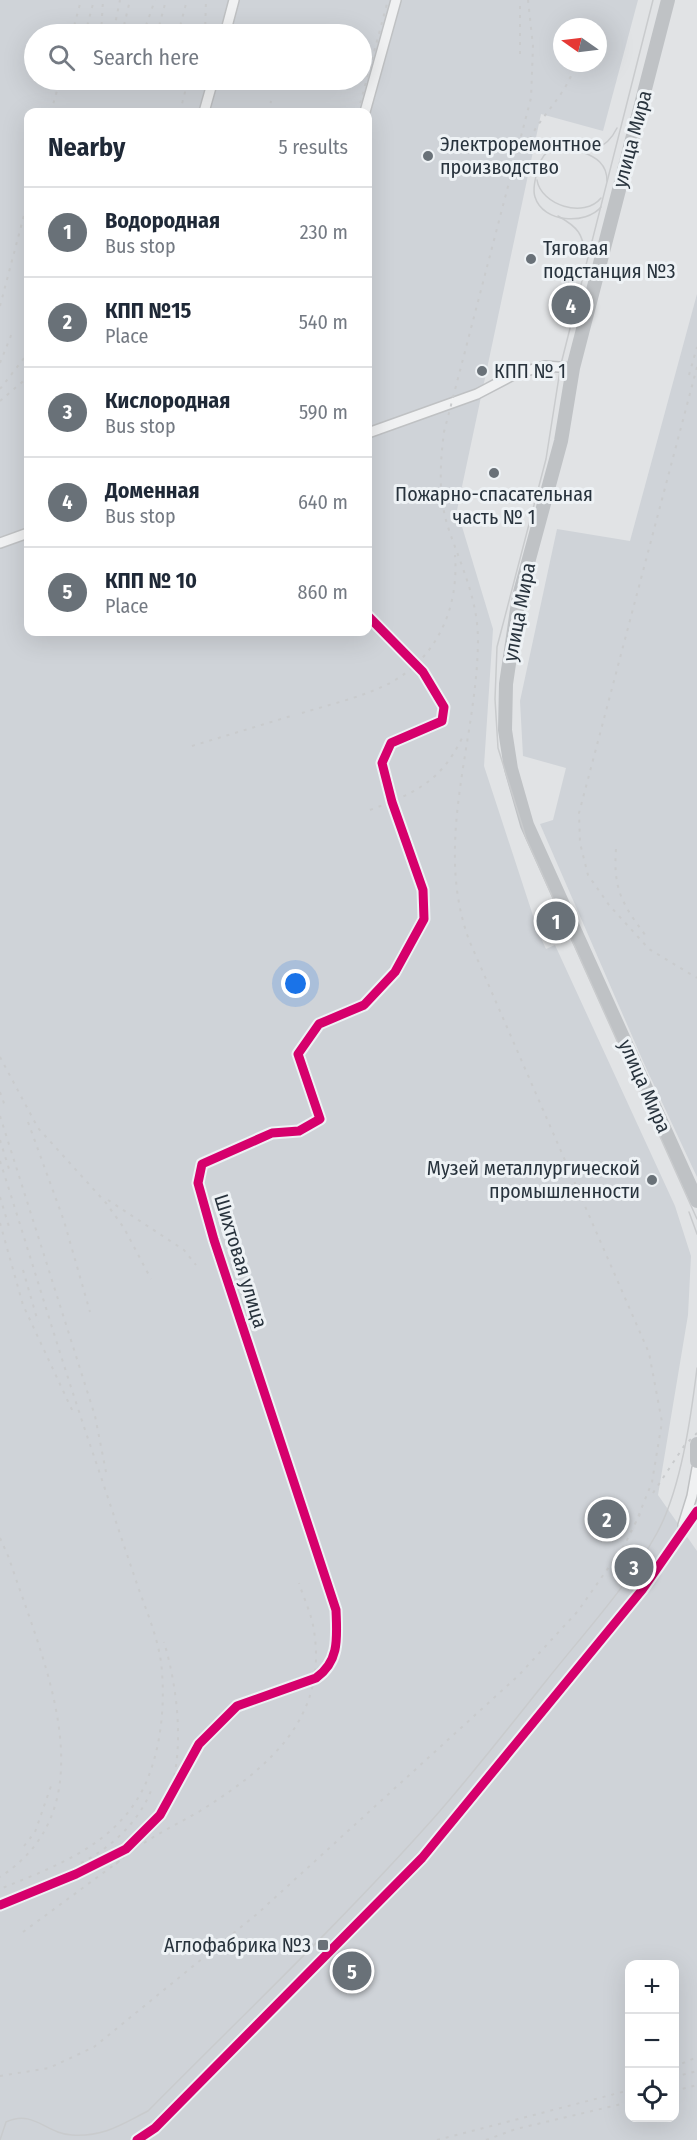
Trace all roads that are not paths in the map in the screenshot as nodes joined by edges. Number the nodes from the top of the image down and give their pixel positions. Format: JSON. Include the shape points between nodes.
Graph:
{"nodes":[{"id":1,"x":234,"y":0,"type":"edge"},
{"id":2,"x":396,"y":0,"type":"edge"},
{"id":3,"x":668,"y":0,"type":"edge"},
{"id":4,"x":228,"y":24,"type":"edge"},
{"id":5,"x":372,"y":87,"type":"edge"},
{"id":6,"x":210,"y":90,"type":"edge"},
{"id":7,"x":371,"y":90,"type":"edge"},
{"id":8,"x":205,"y":108,"type":"edge"},
{"id":9,"x":366,"y":108,"type":"edge"},
{"id":10,"x":573,"y":369,"type":"junction"},
{"id":11,"x":372,"y":432,"type":"edge"},
{"id":12,"x":24,"y":534,"type":"edge"},
{"id":13,"x":0,"y":543,"type":"edge"},
{"id":14,"x":372,"y":620,"type":"edge"},
{"id":15,"x":697,"y":1201,"type":"edge"},
{"id":16,"x":697,"y":1444,"type":"edge"},
{"id":17,"x":697,"y":1461,"type":"edge"},
{"id":18,"x":697,"y":1468,"type":"edge"},
{"id":19,"x":697,"y":1511,"type":"edge"},
{"id":20,"x":697,"y":1527,"type":"edge"},
{"id":21,"x":676,"y":1540,"type":"junction"},
{"id":22,"x":0,"y":1905,"type":"edge"},
{"id":23,"x":137,"y":2140,"type":"edge"}],
"edges":[{"from":1,"to":4,"type":"street"},
{"from":2,"to":5,"type":"street"},
{"from":3,"to":10,"type":"main road","name":"улица Мира"},
{"from":6,"to":8,"type":"street"},
{"from":7,"to":9,"type":"street"},
{"from":10,"to":11,"type":"street","via":[[546,366],[515,374],[477,394]]},
{"from":10,"to":15,"type":"main road","name":"улица Мира","via":[[561,441],[519,597],[504,707],[507,750],[527,825]]},
{"from":12,"to":13,"type":"street"},
{"from":14,"to":22,"type":"street","name":"Шихтовая улица","via":[[423,672],[444,707],[442,720],[391,743],[382,763],[423,890],[424,919],[395,972],[364,1005],[319,1024],[298,1054],[321,1119],[299,1131],[272,1133],[202,1164],[198,1183],[213,1240],[336,1610],[337,1650],[327,1671],[316,1678],[237,1706],[199,1744],[160,1815],[126,1849]]},
{"from":16,"to":17,"type":"main road"},
{"from":18,"to":21,"type":"street","via":[[688,1512]]},
{"from":19,"to":21,"type":"street"},
{"from":20,"to":21,"type":"street"},
{"from":21,"to":23,"type":"street","via":[[634,1599],[422,1858],[155,2128]]}]}
